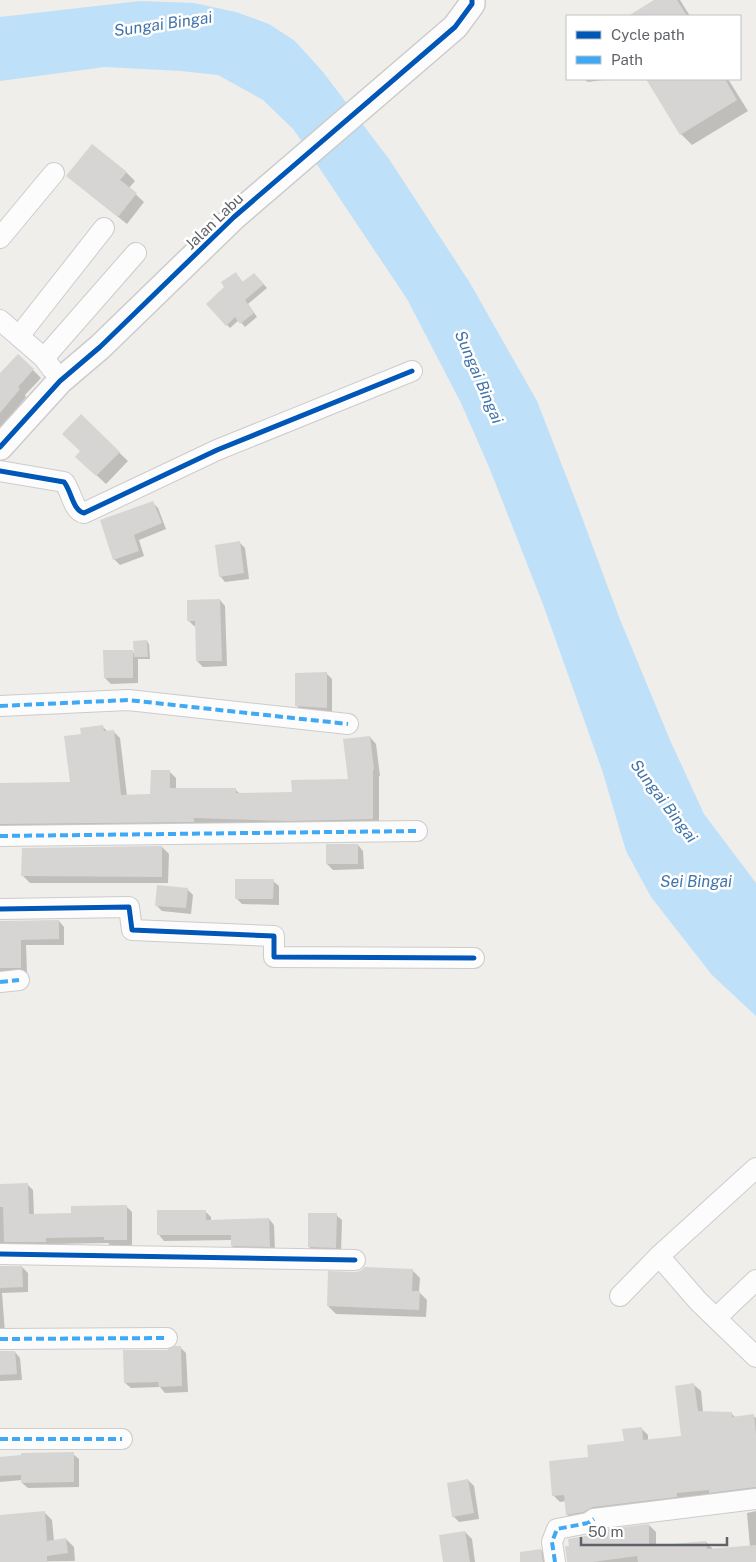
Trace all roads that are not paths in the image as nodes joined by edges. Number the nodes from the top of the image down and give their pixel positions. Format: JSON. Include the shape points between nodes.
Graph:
{"nodes":[{"id":1,"x":472,"y":0,"type":"edge"},
{"id":2,"x":54,"y":173,"type":"dead end"},
{"id":3,"x":104,"y":228,"type":"dead end"},
{"id":4,"x":0,"y":238,"type":"edge"},
{"id":5,"x":136,"y":253,"type":"dead end"},
{"id":6,"x":0,"y":320,"type":"edge"},
{"id":7,"x":19,"y":336,"type":"junction"},
{"id":8,"x":44,"y":358,"type":"junction"},
{"id":9,"x":412,"y":370,"type":"dead end"},
{"id":10,"x":60,"y":381,"type":"junction"},
{"id":11,"x":0,"y":447,"type":"edge"},
{"id":12,"x":0,"y":471,"type":"edge"},
{"id":13,"x":0,"y":706,"type":"edge"},
{"id":14,"x":348,"y":724,"type":"dead end"},
{"id":15,"x":417,"y":831,"type":"dead end"},
{"id":16,"x":0,"y":836,"type":"edge"},
{"id":17,"x":0,"y":909,"type":"edge"},
{"id":18,"x":474,"y":958,"type":"dead end"},
{"id":19,"x":756,"y":1168,"type":"edge"},
{"id":20,"x":0,"y":1254,"type":"edge"},
{"id":21,"x":659,"y":1256,"type":"junction"},
{"id":22,"x":355,"y":1260,"type":"dead end"},
{"id":23,"x":756,"y":1280,"type":"edge"},
{"id":24,"x":620,"y":1296,"type":"dead end"},
{"id":25,"x":716,"y":1318,"type":"junction"},
{"id":26,"x":0,"y":1338,"type":"edge"},
{"id":27,"x":167,"y":1338,"type":"dead end"},
{"id":28,"x":756,"y":1357,"type":"edge"},
{"id":29,"x":0,"y":1439,"type":"edge"},
{"id":30,"x":122,"y":1439,"type":"dead end"},
{"id":31,"x":756,"y":1499,"type":"edge"},
{"id":32,"x":555,"y":1562,"type":"edge"}],
"edges":[{"from":1,"to":10,"type":"street","name":"Jalan Labu","via":[[455,27],[234,218],[100,348]]},
{"from":2,"to":4,"type":"street"},
{"from":3,"to":7,"type":"street"},
{"from":5,"to":8,"type":"street"},
{"from":6,"to":7,"type":"street"},
{"from":7,"to":8,"type":"street"},
{"from":8,"to":10,"type":"street"},
{"from":9,"to":12,"type":"street","via":[[217,450],[84,513],[77,510],[64,482]]},
{"from":10,"to":11,"type":"street","name":"Jalan Labu"},
{"from":13,"to":14,"type":"street","via":[[128,700]]},
{"from":15,"to":16,"type":"street"},
{"from":17,"to":18,"type":"street","via":[[129,907],[132,930],[274,936],[274,957]]},
{"from":19,"to":21,"type":"street"},
{"from":20,"to":22,"type":"street"},
{"from":21,"to":24,"type":"street"},
{"from":21,"to":25,"type":"street"},
{"from":23,"to":25,"type":"street"},
{"from":25,"to":28,"type":"street"},
{"from":26,"to":27,"type":"street"},
{"from":29,"to":30,"type":"street"},
{"from":31,"to":32,"type":"street","via":[[594,1519],[557,1529],[552,1542]]}]}
